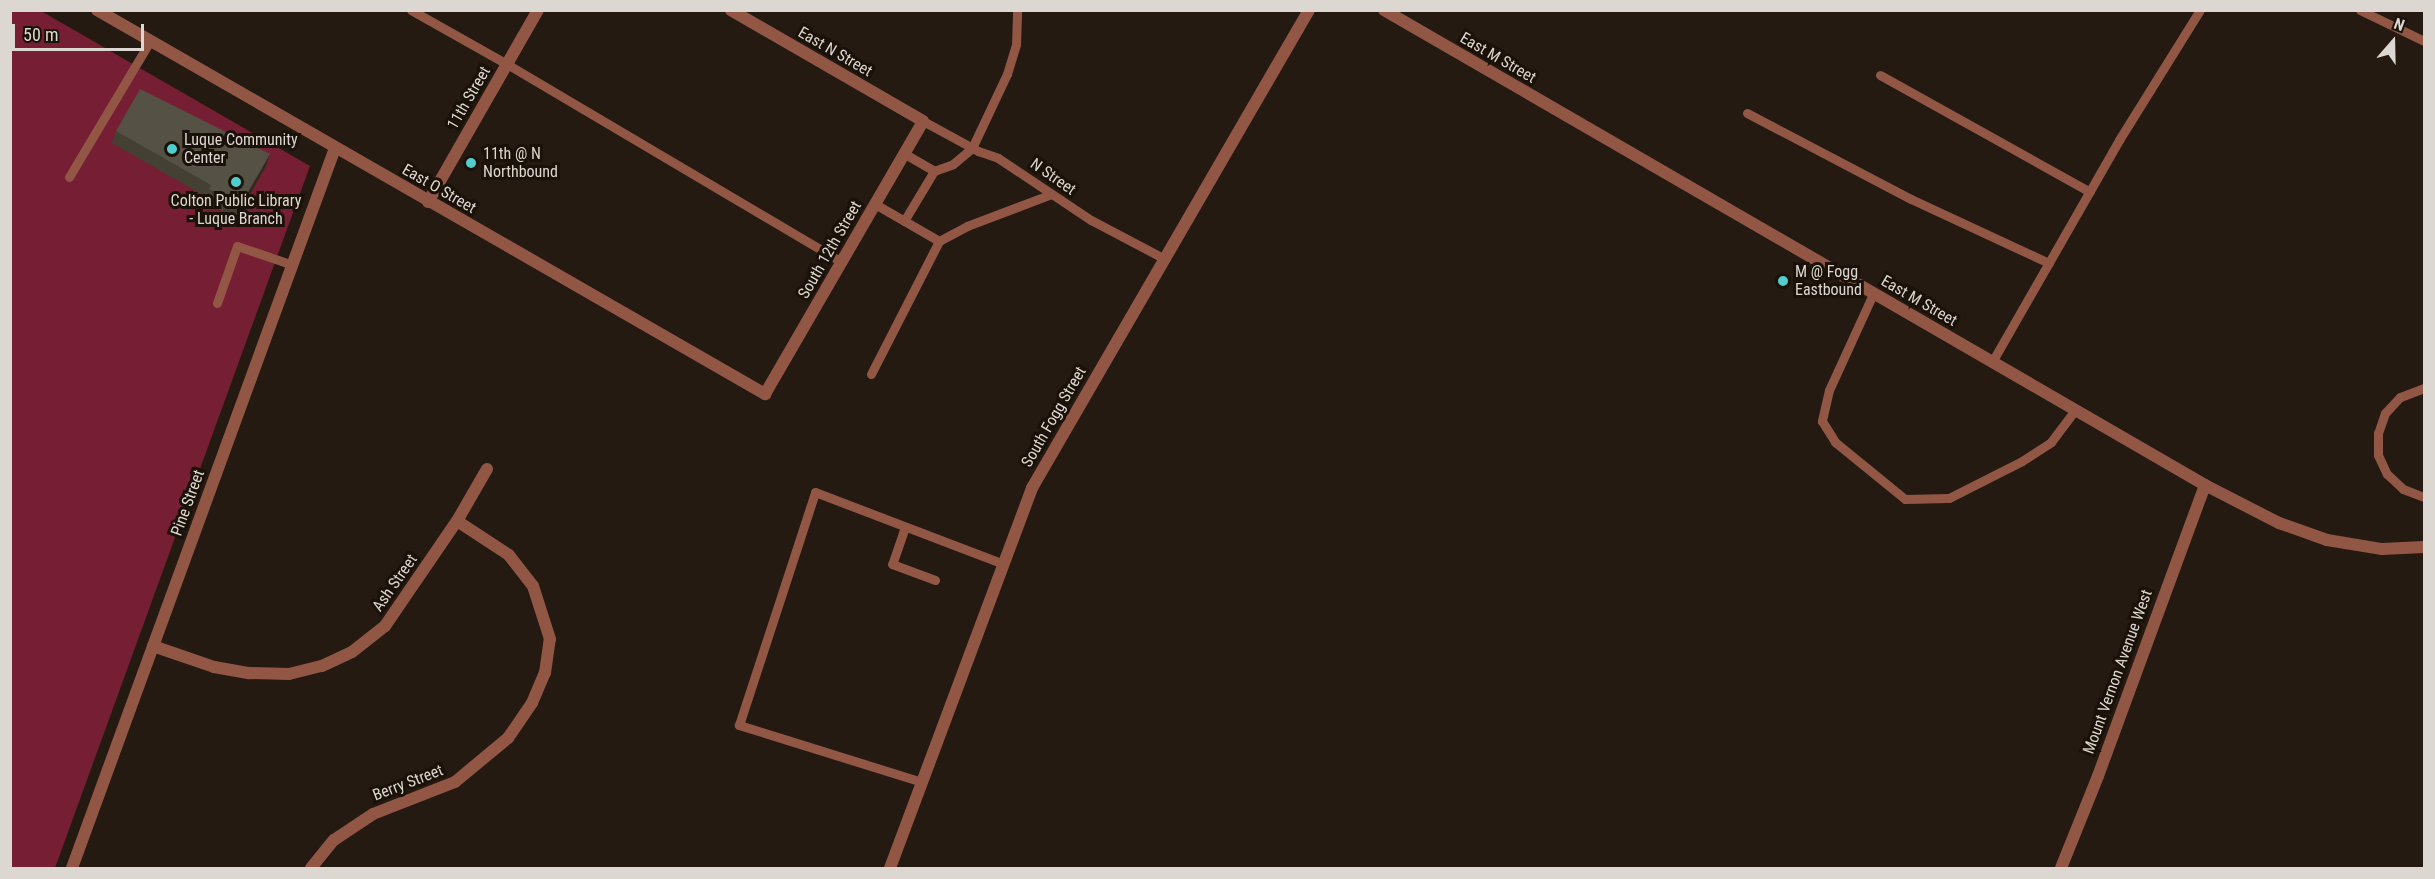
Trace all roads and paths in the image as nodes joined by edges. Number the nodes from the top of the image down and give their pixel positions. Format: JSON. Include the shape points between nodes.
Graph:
{"nodes":[{"id":1,"x":97,"y":10,"type":"edge"},
{"id":2,"x":411,"y":10,"type":"edge"},
{"id":3,"x":538,"y":10,"type":"edge"},
{"id":4,"x":730,"y":10,"type":"edge"},
{"id":5,"x":1017,"y":10,"type":"edge"},
{"id":6,"x":1309,"y":10,"type":"edge"},
{"id":7,"x":1384,"y":10,"type":"edge"},
{"id":8,"x":2200,"y":10,"type":"edge"},
{"id":9,"x":2360,"y":10,"type":"edge"},
{"id":10,"x":150,"y":41,"type":"junction"},
{"id":11,"x":2424,"y":41,"type":"edge"},
{"id":12,"x":507,"y":64,"type":"junction"},
{"id":13,"x":1880,"y":75,"type":"dead end"},
{"id":14,"x":1747,"y":113,"type":"dead end"},
{"id":15,"x":923,"y":121,"type":"junction"},
{"id":16,"x":335,"y":148,"type":"junction"},
{"id":17,"x":972,"y":148,"type":"junction"},
{"id":18,"x":904,"y":154,"type":"junction"},
{"id":19,"x":934,"y":171,"type":"junction"},
{"id":20,"x":69,"y":177,"type":"dead end"},
{"id":21,"x":2090,"y":192,"type":"junction"},
{"id":22,"x":1050,"y":195,"type":"junction"},
{"id":23,"x":428,"y":202,"type":"junction"},
{"id":24,"x":875,"y":204,"type":"junction"},
{"id":25,"x":904,"y":220,"type":"junction"},
{"id":26,"x":939,"y":241,"type":"junction"},
{"id":27,"x":1165,"y":259,"type":"junction"},
{"id":28,"x":842,"y":262,"type":"junction"},
{"id":29,"x":2049,"y":263,"type":"junction"},
{"id":30,"x":293,"y":265,"type":"junction"},
{"id":31,"x":1873,"y":294,"type":"junction"},
{"id":32,"x":217,"y":303,"type":"dead end"},
{"id":33,"x":1992,"y":362,"type":"junction"},
{"id":34,"x":871,"y":374,"type":"dead end"},
{"id":35,"x":2424,"y":388,"type":"edge"},
{"id":36,"x":765,"y":394,"type":"joint"},
{"id":37,"x":2075,"y":410,"type":"junction"},
{"id":38,"x":487,"y":470,"type":"dead end"},
{"id":39,"x":2205,"y":485,"type":"junction"},
{"id":40,"x":2424,"y":497,"type":"edge"},
{"id":41,"x":457,"y":521,"type":"junction"},
{"id":42,"x":905,"y":527,"type":"junction"},
{"id":43,"x":2424,"y":547,"type":"edge"},
{"id":44,"x":1004,"y":564,"type":"junction"},
{"id":45,"x":935,"y":580,"type":"dead end"},
{"id":46,"x":153,"y":646,"type":"junction"},
{"id":47,"x":922,"y":782,"type":"junction"},
{"id":48,"x":72,"y":868,"type":"edge"},
{"id":49,"x":311,"y":868,"type":"edge"},
{"id":50,"x":890,"y":868,"type":"edge"},
{"id":51,"x":2061,"y":868,"type":"edge"}],
"edges":[{"from":1,"to":10,"type":"street","name":"East O Street"},
{"from":2,"to":12,"type":"lane"},
{"from":3,"to":12,"type":"street","name":"11th Street"},
{"from":4,"to":15,"type":"street","name":"East N Street"},
{"from":5,"to":17,"type":"lane","via":[[1016,44],[1007,74]]},
{"from":6,"to":27,"type":"street","name":"South Fogg Street"},
{"from":7,"to":31,"type":"street","name":"East M Street"},
{"from":8,"to":21,"type":"lane"},
{"from":9,"to":11,"type":"lane"},
{"from":10,"to":16,"type":"street","name":"East O Street"},
{"from":10,"to":20,"type":"lane"},
{"from":12,"to":23,"type":"street","name":"11th Street"},
{"from":12,"to":28,"type":"lane"},
{"from":13,"to":21,"type":"lane"},
{"from":14,"to":29,"type":"lane","via":[[1911,200]]},
{"from":15,"to":17,"type":"lane","name":"N Street"},
{"from":15,"to":18,"type":"street","name":"South 12th Street"},
{"from":16,"to":23,"type":"street","name":"East O Street"},
{"from":16,"to":30,"type":"street","name":"Pine Street"},
{"from":17,"to":19,"type":"lane","via":[[953,164]]},
{"from":17,"to":22,"type":"lane","name":"N Street","via":[[1014,168]]},
{"from":18,"to":19,"type":"lane"},
{"from":18,"to":24,"type":"street","name":"South 12th Street"},
{"from":19,"to":25,"type":"lane"},
{"from":21,"to":29,"type":"lane"},
{"from":22,"to":26,"type":"lane"},
{"from":22,"to":27,"type":"lane","name":"N Street"},
{"from":23,"to":36,"type":"street","name":"East O Street"},
{"from":24,"to":25,"type":"lane"},
{"from":24,"to":28,"type":"street","name":"South 12th Street"},
{"from":25,"to":26,"type":"lane"},
{"from":26,"to":34,"type":"lane"},
{"from":27,"to":44,"type":"street","name":"South Fogg Street","via":[[1032,488]]},
{"from":28,"to":36,"type":"street","name":"South 12th Street"},
{"from":29,"to":33,"type":"lane"},
{"from":30,"to":32,"type":"lane","via":[[237,246]]},
{"from":30,"to":46,"type":"street","name":"Pine Street"},
{"from":31,"to":33,"type":"street","name":"East M Street"},
{"from":31,"to":37,"type":"lane","via":[[1828,390],[1822,421],[1835,442],[1905,500],[1949,498],[2022,461],[2051,442]]},
{"from":33,"to":37,"type":"street","name":"East M Street"},
{"from":35,"to":40,"type":"lane","via":[[2400,397],[2385,413],[2378,433],[2378,455],[2387,474],[2403,489]]},
{"from":37,"to":39,"type":"street","name":"East M Street"},
{"from":38,"to":41,"type":"street","name":"Ash Street"},
{"from":39,"to":43,"type":"street","name":"East M Street","via":[[2279,523],[2327,540],[2382,549]]},
{"from":39,"to":51,"type":"street","name":"Mount Vernon Avenue West"},
{"from":41,"to":46,"type":"street","name":"Ash Street","via":[[385,627],[352,652],[322,666],[289,674],[249,673],[214,667]]},
{"from":41,"to":49,"type":"street","name":"Berry Street","via":[[509,555],[533,586],[550,639],[545,673],[532,703],[508,738],[455,782],[373,814],[334,840]]},
{"from":42,"to":44,"type":"lane"},
{"from":42,"to":45,"type":"lane","via":[[892,564]]},
{"from":42,"to":47,"type":"lane","via":[[815,492],[739,726]]},
{"from":44,"to":47,"type":"street","name":"South Fogg Street"},
{"from":46,"to":48,"type":"street","name":"Pine Street"},
{"from":47,"to":50,"type":"street","name":"South Fogg Street"}]}
